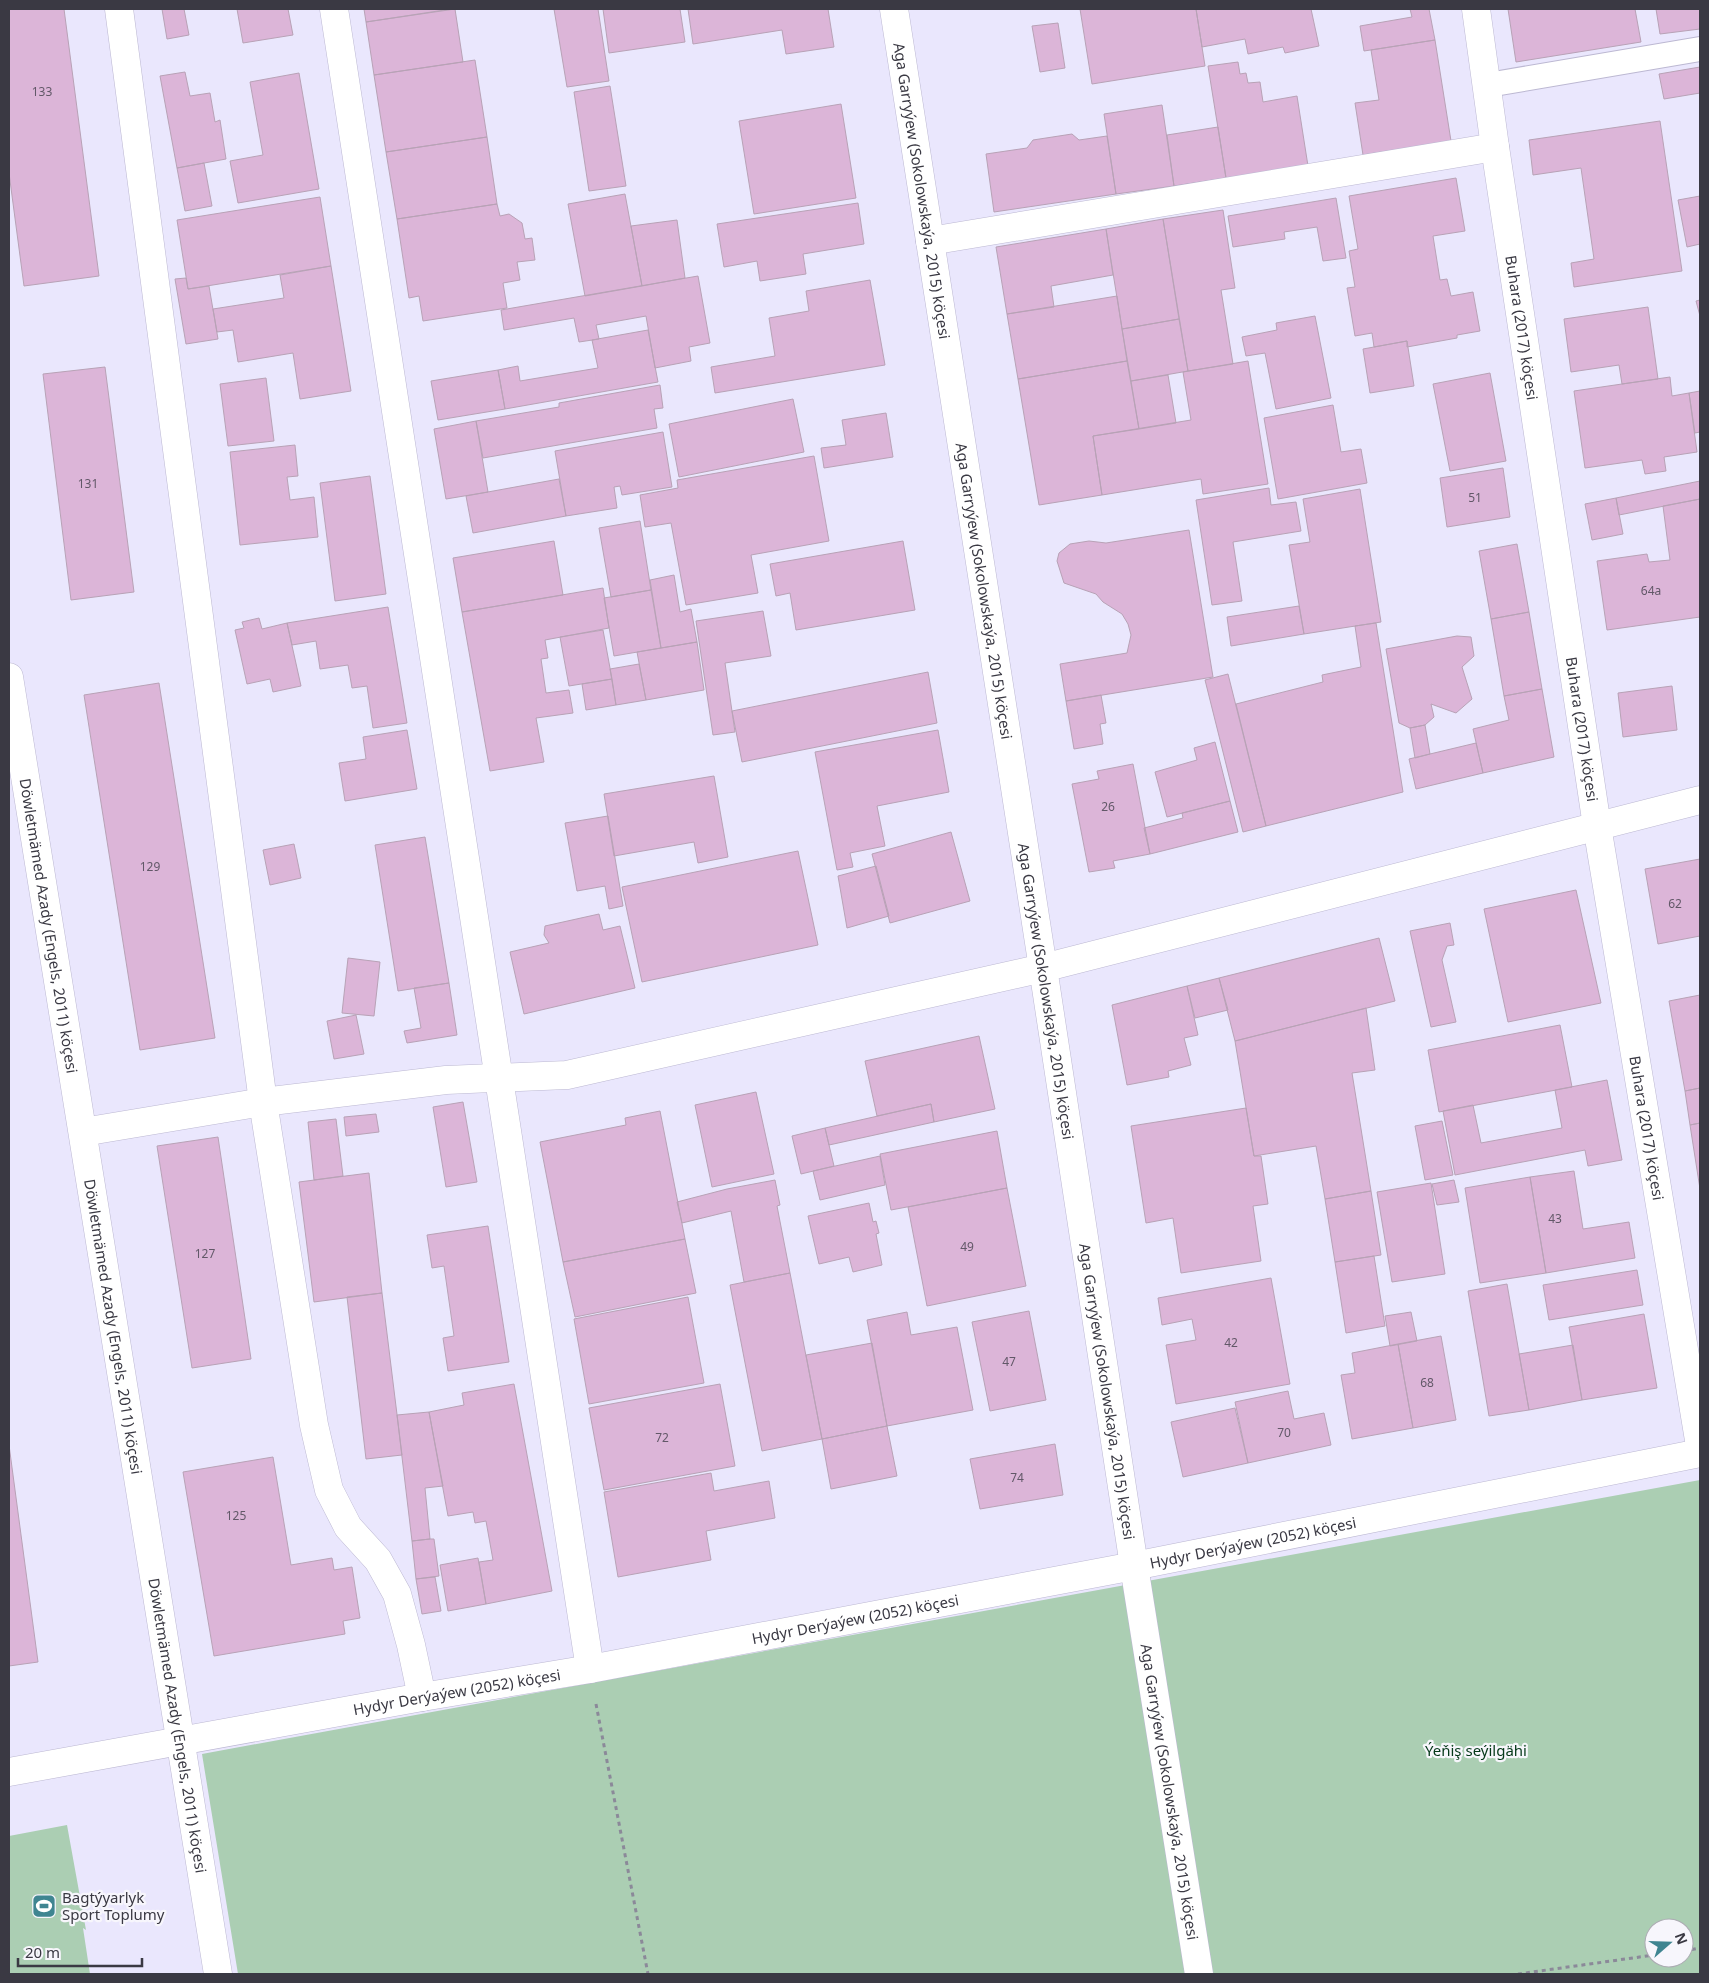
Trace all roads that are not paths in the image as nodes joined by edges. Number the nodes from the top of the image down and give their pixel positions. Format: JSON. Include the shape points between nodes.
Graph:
{"nodes":[{"id":1,"x":120,"y":9,"type":"edge"},
{"id":2,"x":334,"y":9,"type":"edge"},
{"id":3,"x":894,"y":9,"type":"edge"},
{"id":4,"x":1476,"y":9,"type":"edge"},
{"id":5,"x":1700,"y":49,"type":"edge"},
{"id":6,"x":1488,"y":85,"type":"junction"},
{"id":7,"x":1495,"y":147,"type":"junction"},
{"id":8,"x":930,"y":241,"type":"junction"},
{"id":9,"x":9,"y":677,"type":"edge"},
{"id":10,"x":1700,"y":800,"type":"edge"},
{"id":11,"x":1597,"y":826,"type":"junction"},
{"id":12,"x":1043,"y":968,"type":"junction"},
{"id":13,"x":500,"y":1079,"type":"junction"},
{"id":14,"x":263,"y":1102,"type":"junction"},
{"id":15,"x":83,"y":1132,"type":"junction"},
{"id":16,"x":1700,"y":1446,"type":"edge"},
{"id":17,"x":1700,"y":1453,"type":"edge"},
{"id":18,"x":1134,"y":1566,"type":"junction"},
{"id":19,"x":590,"y":1670,"type":"junction"},
{"id":20,"x":422,"y":1697,"type":"junction"},
{"id":21,"x":180,"y":1740,"type":"junction"},
{"id":22,"x":9,"y":1772,"type":"edge"},
{"id":23,"x":218,"y":1974,"type":"edge"},
{"id":24,"x":1199,"y":1974,"type":"edge"}],
"edges":[{"from":1,"to":14,"type":"street"},
{"from":2,"to":13,"type":"street"},
{"from":3,"to":8,"type":"street","name":"Aga Garryýew (Sokolowskaýa, 2015) köçesi"},
{"from":4,"to":6,"type":"street","name":"Buhara (2017) köçesi"},
{"from":5,"to":6,"type":"lane"},
{"from":6,"to":7,"type":"street","name":"Buhara (2017) köçesi"},
{"from":7,"to":8,"type":"street"},
{"from":7,"to":11,"type":"street","name":"Buhara (2017) köçesi"},
{"from":8,"to":12,"type":"street","name":"Aga Garryýew (Sokolowskaýa, 2015) köçesi"},
{"from":9,"to":15,"type":"street","name":"Döwletmämed Azady (Engels, 2011) köçesi"},
{"from":10,"to":11,"type":"street"},
{"from":11,"to":12,"type":"street"},
{"from":11,"to":16,"type":"street","name":"Buhara (2017) köçesi"},
{"from":12,"to":13,"type":"street","via":[[566,1075]]},
{"from":12,"to":18,"type":"street","name":"Aga Garryýew (Sokolowskaýa, 2015) köçesi"},
{"from":13,"to":14,"type":"street","via":[[446,1080]]},
{"from":13,"to":19,"type":"street"},
{"from":14,"to":15,"type":"street"},
{"from":14,"to":20,"type":"street","via":[[314,1424],[329,1490],[348,1527],[378,1560],[397,1594]]},
{"from":15,"to":21,"type":"street","name":"Döwletmämed Azady (Engels, 2011) köçesi"},
{"from":17,"to":18,"type":"street","name":"Hydyr Derýaýew (2052) köçesi"},
{"from":18,"to":19,"type":"street","name":"Hydyr Derýaýew (2052) köçesi"},
{"from":18,"to":24,"type":"street","name":"Aga Garryýew (Sokolowskaýa, 2015) köçesi"},
{"from":19,"to":20,"type":"street","name":"Hydyr Derýaýew (2052) köçesi"},
{"from":20,"to":21,"type":"street","name":"Hydyr Derýaýew (2052) köçesi"},
{"from":21,"to":22,"type":"street","name":"Hydyr Derýaýew (2052) köçesi"},
{"from":21,"to":23,"type":"street","name":"Döwletmämed Azady (Engels, 2011) köçesi"}]}
